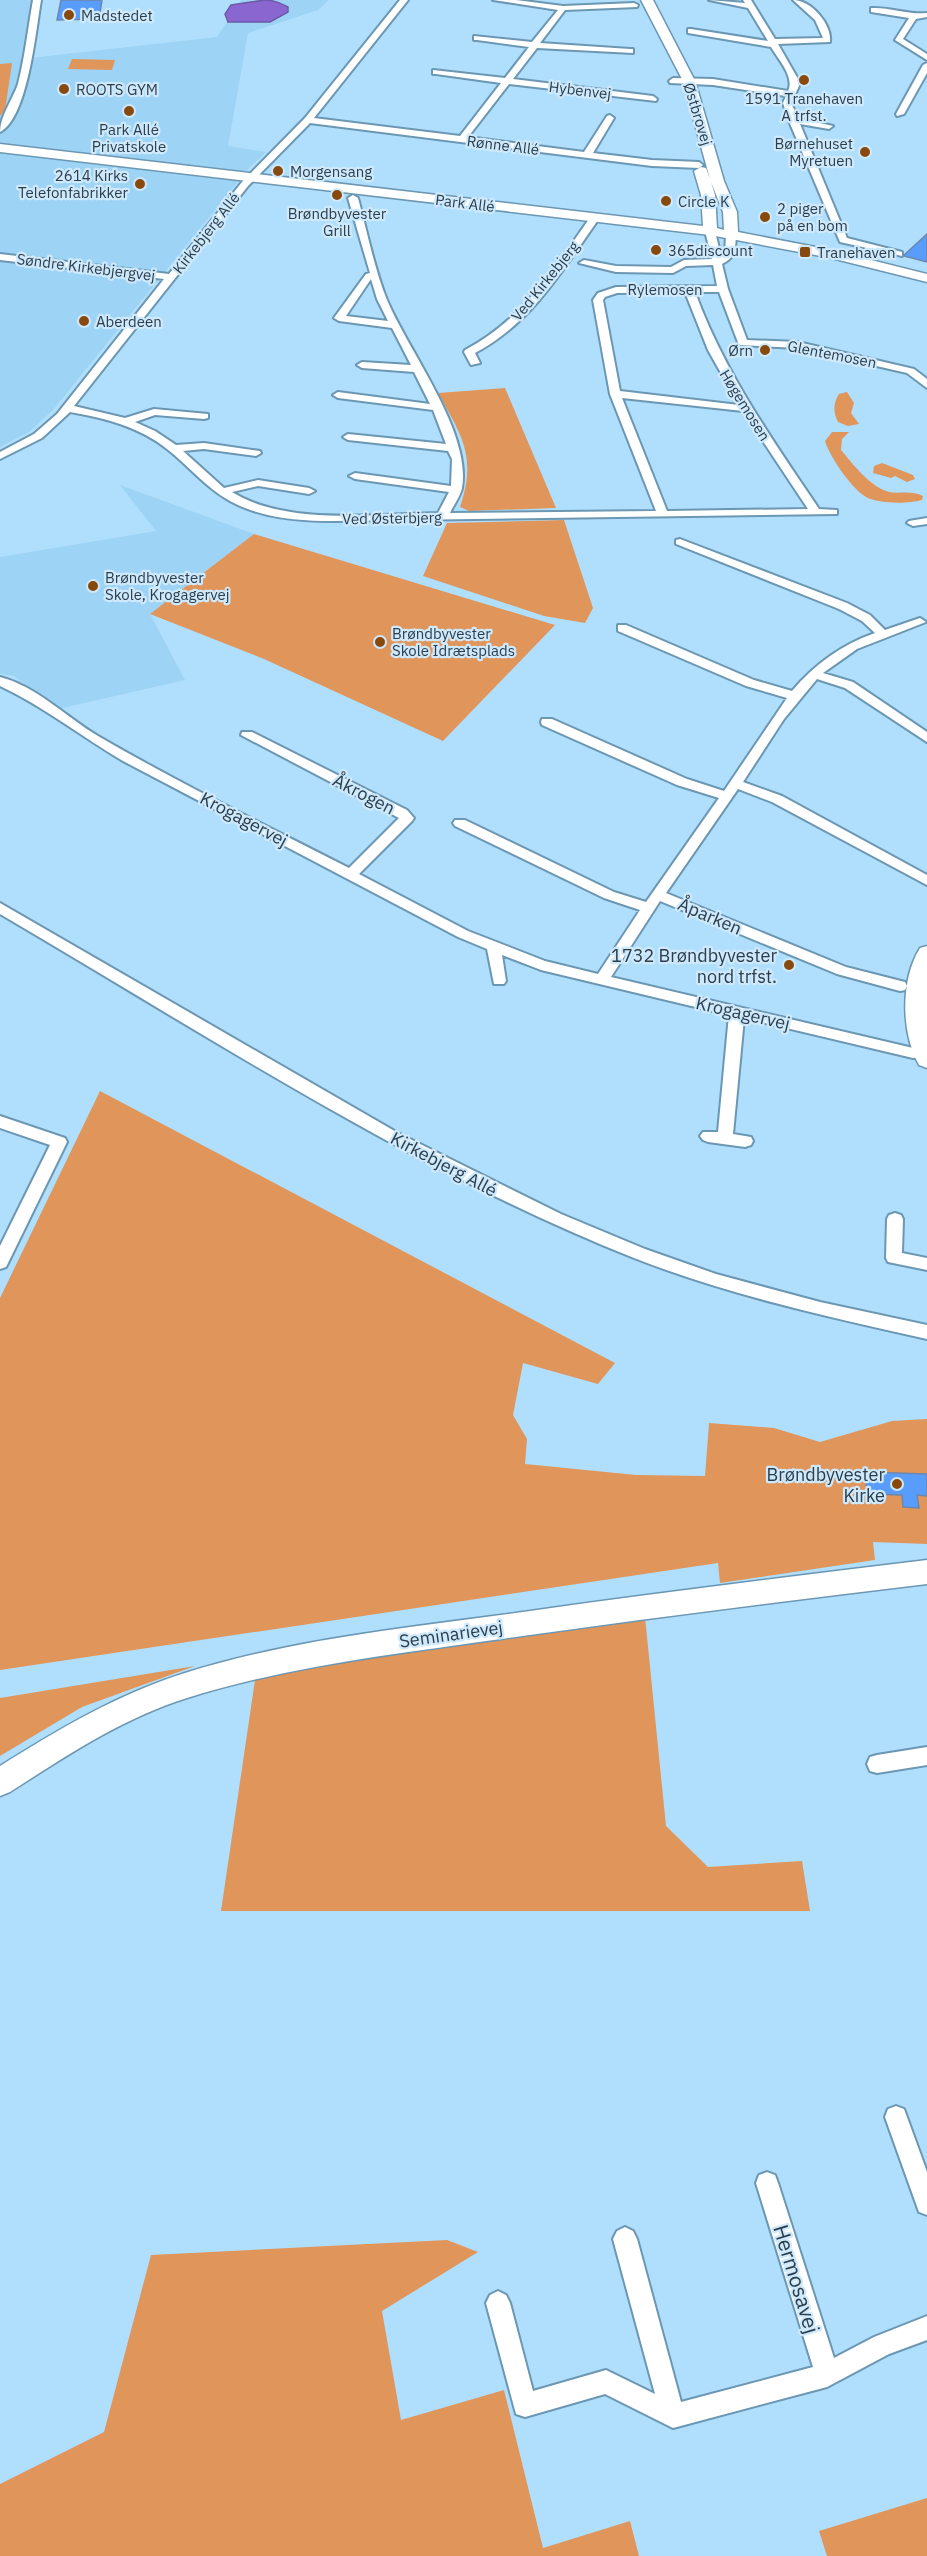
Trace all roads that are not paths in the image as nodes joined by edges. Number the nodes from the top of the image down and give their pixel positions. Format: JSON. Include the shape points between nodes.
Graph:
{"nodes":[{"id":1,"x":37,"y":0,"type":"edge"},
{"id":2,"x":404,"y":0,"type":"edge"},
{"id":3,"x":497,"y":0,"type":"edge"},
{"id":4,"x":647,"y":0,"type":"edge"},
{"id":5,"x":713,"y":0,"type":"edge"},
{"id":6,"x":797,"y":0,"type":"edge"},
{"id":7,"x":518,"y":1,"type":"edge"},
{"id":8,"x":749,"y":3,"type":"edge"},
{"id":9,"x":635,"y":6,"type":"edge"},
{"id":10,"x":563,"y":8,"type":"junction"},
{"id":11,"x":874,"y":10,"type":"dead end"},
{"id":12,"x":927,"y":15,"type":"edge"},
{"id":13,"x":913,"y":17,"type":"junction"},
{"id":14,"x":691,"y":31,"type":"dead end"},
{"id":15,"x":476,"y":38,"type":"dead end"},
{"id":16,"x":773,"y":43,"type":"junction"},
{"id":17,"x":534,"y":45,"type":"junction"},
{"id":18,"x":927,"y":45,"type":"edge"},
{"id":19,"x":912,"y":48,"type":"junction"},
{"id":20,"x":630,"y":51,"type":"dead end"},
{"id":21,"x":927,"y":58,"type":"edge"},
{"id":22,"x":927,"y":65,"type":"edge"},
{"id":23,"x":436,"y":72,"type":"dead end"},
{"id":24,"x":671,"y":77,"type":"joint"},
{"id":25,"x":689,"y":81,"type":"junction"},
{"id":26,"x":506,"y":82,"type":"junction"},
{"id":27,"x":790,"y":94,"type":"junction"},
{"id":28,"x":678,"y":98,"type":"dead end"},
{"id":29,"x":653,"y":99,"type":"dead end"},
{"id":30,"x":900,"y":114,"type":"dead end"},
{"id":31,"x":610,"y":118,"type":"dead end"},
{"id":32,"x":308,"y":120,"type":"junction"},
{"id":33,"x":793,"y":121,"type":"junction"},
{"id":34,"x":829,"y":126,"type":"dead end"},
{"id":35,"x":0,"y":129,"type":"edge"},
{"id":36,"x":462,"y":139,"type":"junction"},
{"id":37,"x":0,"y":148,"type":"edge"},
{"id":38,"x":587,"y":155,"type":"junction"},
{"id":39,"x":698,"y":160,"type":"joint"},
{"id":40,"x":252,"y":177,"type":"junction"},
{"id":41,"x":353,"y":198,"type":"dead end"},
{"id":42,"x":596,"y":217,"type":"junction"},
{"id":43,"x":710,"y":231,"type":"junction"},
{"id":44,"x":731,"y":234,"type":"junction"},
{"id":45,"x":899,"y":254,"type":"dead end"},
{"id":46,"x":0,"y":257,"type":"edge"},
{"id":47,"x":719,"y":262,"type":"junction"},
{"id":48,"x":584,"y":263,"type":"dead end"},
{"id":49,"x":374,"y":275,"type":"junction"},
{"id":50,"x":171,"y":277,"type":"junction"},
{"id":51,"x":927,"y":278,"type":"edge"},
{"id":52,"x":723,"y":289,"type":"junction"},
{"id":53,"x":689,"y":290,"type":"junction"},
{"id":54,"x":394,"y":325,"type":"junction"},
{"id":55,"x":475,"y":363,"type":"dead end"},
{"id":56,"x":362,"y":365,"type":"dead end"},
{"id":57,"x":417,"y":369,"type":"junction"},
{"id":58,"x":927,"y":385,"type":"edge"},
{"id":59,"x":615,"y":394,"type":"junction"},
{"id":60,"x":338,"y":395,"type":"dead end"},
{"id":61,"x":437,"y":407,"type":"junction"},
{"id":62,"x":68,"y":408,"type":"junction"},
{"id":63,"x":744,"y":408,"type":"junction"},
{"id":64,"x":204,"y":416,"type":"dead end"},
{"id":65,"x":125,"y":422,"type":"junction"},
{"id":66,"x":348,"y":437,"type":"dead end"},
{"id":67,"x":454,"y":448,"type":"junction"},
{"id":68,"x":173,"y":449,"type":"junction"},
{"id":69,"x":256,"y":453,"type":"dead end"},
{"id":70,"x":0,"y":456,"type":"edge"},
{"id":71,"x":355,"y":476,"type":"dead end"},
{"id":72,"x":456,"y":490,"type":"junction"},
{"id":73,"x":309,"y":491,"type":"dead end"},
{"id":74,"x":222,"y":492,"type":"junction"},
{"id":75,"x":816,"y":512,"type":"junction"},
{"id":76,"x":833,"y":512,"type":"dead end"},
{"id":77,"x":663,"y":514,"type":"junction"},
{"id":78,"x":442,"y":517,"type":"junction"},
{"id":79,"x":927,"y":521,"type":"edge"},
{"id":80,"x":913,"y":523,"type":"dead end"},
{"id":81,"x":680,"y":543,"type":"dead end"},
{"id":82,"x":920,"y":622,"type":"dead end"},
{"id":83,"x":622,"y":628,"type":"dead end"},
{"id":84,"x":883,"y":634,"type":"junction"},
{"id":85,"x":815,"y":674,"type":"junction"},
{"id":86,"x":0,"y":681,"type":"edge"},
{"id":87,"x":794,"y":696,"type":"junction"},
{"id":88,"x":548,"y":722,"type":"dead end"},
{"id":89,"x":247,"y":735,"type":"dead end"},
{"id":90,"x":927,"y":738,"type":"edge"},
{"id":91,"x":735,"y":784,"type":"junction"},
{"id":92,"x":726,"y":796,"type":"junction"},
{"id":93,"x":460,"y":823,"type":"dead end"},
{"id":94,"x":350,"y":875,"type":"junction"},
{"id":95,"x":927,"y":881,"type":"edge"},
{"id":96,"x":656,"y":894,"type":"junction"},
{"id":97,"x":647,"y":907,"type":"junction"},
{"id":98,"x":0,"y":908,"type":"edge"},
{"id":99,"x":494,"y":948,"type":"junction"},
{"id":100,"x":927,"y":953,"type":"edge"},
{"id":101,"x":601,"y":980,"type":"junction"},
{"id":102,"x":499,"y":981,"type":"dead end"},
{"id":103,"x":900,"y":986,"type":"dead end"},
{"id":104,"x":737,"y":1011,"type":"junction"},
{"id":105,"x":926,"y":1057,"type":"edge"},
{"id":106,"x":0,"y":1122,"type":"edge"},
{"id":107,"x":708,"y":1136,"type":"dead end"},
{"id":108,"x":725,"y":1138,"type":"junction"},
{"id":109,"x":745,"y":1141,"type":"dead end"},
{"id":110,"x":895,"y":1219,"type":"dead end"},
{"id":111,"x":0,"y":1263,"type":"edge"},
{"id":112,"x":927,"y":1264,"type":"edge"},
{"id":113,"x":927,"y":1332,"type":"edge"},
{"id":114,"x":927,"y":1572,"type":"edge"},
{"id":115,"x":927,"y":1756,"type":"edge"},
{"id":116,"x":877,"y":1764,"type":"dead end"},
{"id":117,"x":0,"y":1782,"type":"edge"},
{"id":118,"x":896,"y":2117,"type":"dead end"},
{"id":119,"x":767,"y":2183,"type":"dead end"},
{"id":120,"x":927,"y":2204,"type":"edge"},
{"id":121,"x":625,"y":2239,"type":"dead end"},
{"id":122,"x":498,"y":2303,"type":"dead end"},
{"id":123,"x":927,"y":2328,"type":"edge"},
{"id":124,"x":826,"y":2375,"type":"junction"},
{"id":125,"x":672,"y":2416,"type":"junction"}],
"edges":[{"from":1,"to":35,"type":"street","via":[[19,96]]},
{"from":2,"to":32,"type":"street","name":"Kirkebjerg Allé"},
{"from":3,"to":7,"type":"street"},
{"from":4,"to":25,"type":"street","name":"Østbrovej"},
{"from":5,"to":8,"type":"street"},
{"from":6,"to":16,"type":"street","via":[[814,13],[827,40]]},
{"from":7,"to":10,"type":"street"},
{"from":8,"to":16,"type":"street"},
{"from":9,"to":10,"type":"street"},
{"from":10,"to":17,"type":"street"},
{"from":11,"to":13,"type":"street"},
{"from":12,"to":13,"type":"street"},
{"from":13,"to":19,"type":"street","via":[[892,46]]},
{"from":14,"to":16,"type":"street"},
{"from":15,"to":17,"type":"street"},
{"from":16,"to":27,"type":"street","via":[[794,79]]},
{"from":17,"to":20,"type":"street"},
{"from":17,"to":26,"type":"street"},
{"from":18,"to":19,"type":"street"},
{"from":19,"to":21,"type":"street"},
{"from":22,"to":30,"type":"street"},
{"from":23,"to":26,"type":"street","name":"Hybenvej"},
{"from":24,"to":25,"type":"street"},
{"from":24,"to":28,"type":"street","name":"Østbrovej"},
{"from":25,"to":27,"type":"street"},
{"from":25,"to":44,"type":"street","name":"Østbrovej","via":[[729,212]]},
{"from":26,"to":29,"type":"street","name":"Hybenvej"},
{"from":26,"to":36,"type":"street"},
{"from":27,"to":33,"type":"street","via":[[787,103]]},
{"from":31,"to":38,"type":"street"},
{"from":32,"to":36,"type":"street","name":"Rønne Allé"},
{"from":32,"to":40,"type":"street","name":"Kirkebjerg Allé"},
{"from":33,"to":34,"type":"street"},
{"from":33,"to":45,"type":"street","via":[[843,240]]},
{"from":36,"to":38,"type":"street","name":"Rønne Allé"},
{"from":37,"to":40,"type":"street","name":"Park Allé"},
{"from":38,"to":39,"type":"street","name":"Rønne Allé","via":[[664,164]]},
{"from":39,"to":43,"type":"street","name":"Østbrovej","via":[[708,195]]},
{"from":40,"to":42,"type":"street","name":"Park Allé"},
{"from":40,"to":50,"type":"street","name":"Kirkebjerg Allé"},
{"from":41,"to":49,"type":"street"},
{"from":42,"to":43,"type":"street","name":"Park Allé"},
{"from":42,"to":55,"type":"street","name":"Ved Kirkebjerg","via":[[518,318],[469,352]]},
{"from":43,"to":44,"type":"street","name":"Park Allé"},
{"from":43,"to":47,"type":"street","name":"Glentemosen"},
{"from":44,"to":47,"type":"street","via":[[730,254]]},
{"from":44,"to":51,"type":"street","name":"Park Allé"},
{"from":46,"to":50,"type":"street","name":"Søndre Kirkebjergvej"},
{"from":47,"to":48,"type":"street","via":[[684,263],[673,270],[616,269]]},
{"from":47,"to":52,"type":"street","name":"Glentemosen"},
{"from":49,"to":54,"type":"street"},
{"from":49,"to":54,"type":"street","via":[[369,276],[339,318]]},
{"from":50,"to":62,"type":"street","name":"Kirkebjerg Allé"},
{"from":52,"to":53,"type":"street","name":"Rylemosen"},
{"from":52,"to":58,"type":"street","name":"Glentemosen","via":[[743,343],[798,345],[910,371]]},
{"from":53,"to":59,"type":"street","name":"Rylemosen","via":[[616,290],[601,295],[598,300]]},
{"from":53,"to":63,"type":"street","name":"Høgemosen","via":[[711,348]]},
{"from":54,"to":57,"type":"street"},
{"from":56,"to":57,"type":"street"},
{"from":57,"to":61,"type":"street"},
{"from":59,"to":63,"type":"street"},
{"from":59,"to":77,"type":"street","name":"Rylemosen"},
{"from":60,"to":61,"type":"street"},
{"from":61,"to":67,"type":"street"},
{"from":62,"to":65,"type":"street","name":"Ved Østerbjerg"},
{"from":62,"to":70,"type":"street","name":"Kirkebjerg Allé","via":[[43,433]]},
{"from":63,"to":75,"type":"street","name":"Høgemosen"},
{"from":64,"to":65,"type":"street","via":[[154,412]]},
{"from":65,"to":68,"type":"street","name":"Ved Østerbjerg","via":[[153,434]]},
{"from":66,"to":67,"type":"street"},
{"from":67,"to":72,"type":"street","via":[[458,462]]},
{"from":68,"to":69,"type":"street","via":[[204,446]]},
{"from":68,"to":74,"type":"street","name":"Ved Østerbjerg"},
{"from":71,"to":72,"type":"street"},
{"from":72,"to":78,"type":"street"},
{"from":73,"to":74,"type":"street","via":[[258,483]]},
{"from":74,"to":78,"type":"street","name":"Ved Østerbjerg","via":[[243,503],[303,517]]},
{"from":75,"to":76,"type":"street"},
{"from":75,"to":77,"type":"street"},
{"from":77,"to":78,"type":"street","name":"Ved Østerbjerg"},
{"from":79,"to":80,"type":"street"},
{"from":81,"to":84,"type":"street","via":[[843,606],[866,618]]},
{"from":82,"to":84,"type":"street","name":"Åparken"},
{"from":83,"to":87,"type":"street","via":[[750,683]]},
{"from":84,"to":85,"type":"street","name":"Åparken","via":[[834,657]]},
{"from":85,"to":87,"type":"street","name":"Åparken"},
{"from":85,"to":90,"type":"street","via":[[849,685]]},
{"from":86,"to":94,"type":"street","name":"Krogagervej","via":[[24,692],[91,737]]},
{"from":87,"to":91,"type":"street","name":"Åparken"},
{"from":88,"to":92,"type":"street","via":[[682,782]]},
{"from":89,"to":94,"type":"street","name":"Åkrogen","via":[[407,818]]},
{"from":91,"to":92,"type":"street","name":"Åparken"},
{"from":91,"to":95,"type":"street","via":[[777,799]]},
{"from":92,"to":96,"type":"street","name":"Åparken"},
{"from":93,"to":97,"type":"street","via":[[609,895]]},
{"from":94,"to":99,"type":"street","name":"Krogagervej"},
{"from":96,"to":97,"type":"street","name":"Åparken"},
{"from":96,"to":103,"type":"street","name":"Åparken","via":[[842,971]]},
{"from":97,"to":101,"type":"street","name":"Åparken"},
{"from":98,"to":113,"type":"street","name":"Kirkebjerg Allé","via":[[392,1137],[528,1207],[641,1254],[756,1292]]},
{"from":99,"to":101,"type":"street","name":"Krogagervej"},
{"from":99,"to":102,"type":"street"},
{"from":100,"to":105,"type":"street","via":[[915,988]]},
{"from":101,"to":104,"type":"street","name":"Krogagervej"},
{"from":104,"to":105,"type":"street","name":"Krogagervej"},
{"from":104,"to":108,"type":"street"},
{"from":106,"to":111,"type":"street","via":[[59,1142]]},
{"from":107,"to":108,"type":"street"},
{"from":108,"to":109,"type":"street"},
{"from":110,"to":112,"type":"street","via":[[894,1257]]},
{"from":114,"to":117,"type":"street","name":"Seminarievej","via":[[716,1597],[356,1647],[289,1660],[185,1686],[124,1710],[68,1739]]},
{"from":115,"to":116,"type":"street"},
{"from":118,"to":120,"type":"street"},
{"from":119,"to":124,"type":"street","name":"Hermosavej"},
{"from":121,"to":125,"type":"street"},
{"from":122,"to":125,"type":"street","via":[[525,2404],[606,2382]]},
{"from":123,"to":124,"type":"street","via":[[882,2345]]},
{"from":124,"to":125,"type":"street"}]}
